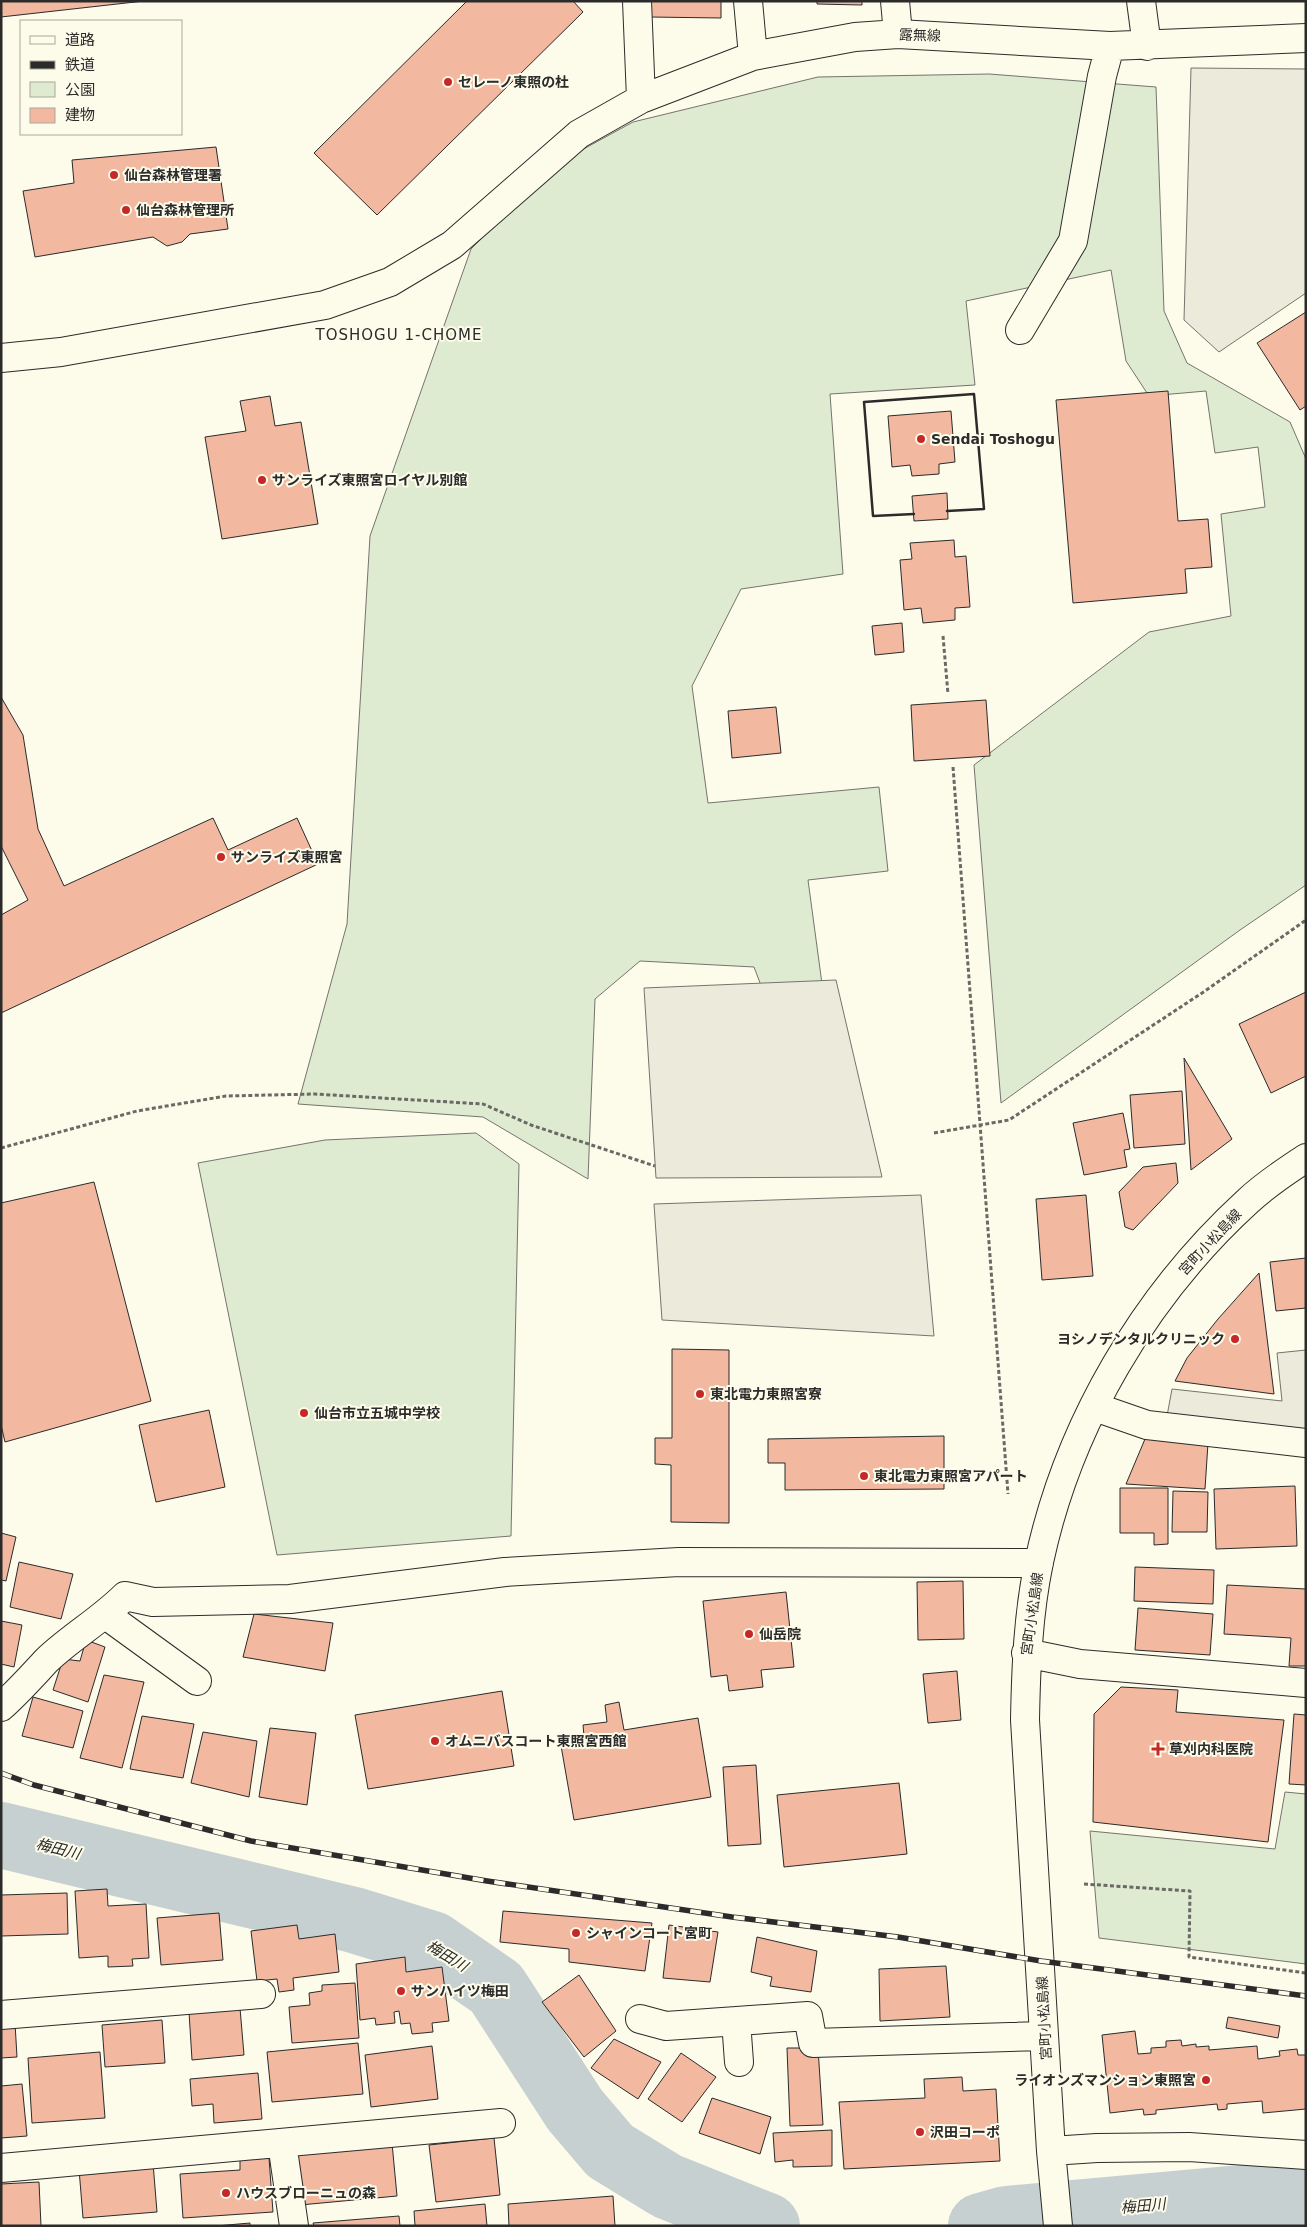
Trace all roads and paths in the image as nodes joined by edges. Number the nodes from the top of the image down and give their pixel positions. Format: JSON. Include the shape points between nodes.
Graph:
{"nodes":[{"id":1,"x":637,"y":1,"type":"edge"},
{"id":2,"x":748,"y":1,"type":"edge"},
{"id":3,"x":895,"y":1,"type":"edge"},
{"id":4,"x":1141,"y":1,"type":"edge"},
{"id":5,"x":898,"y":34,"type":"junction"},
{"id":6,"x":1306,"y":38,"type":"edge"},
{"id":7,"x":1110,"y":46,"type":"junction"},
{"id":8,"x":1147,"y":46,"type":"junction"},
{"id":9,"x":753,"y":56,"type":"junction"},
{"id":10,"x":641,"y":99,"type":"junction"},
{"id":11,"x":1020,"y":330,"type":"dead end"},
{"id":12,"x":1,"y":358,"type":"edge"},
{"id":13,"x":943,"y":636,"type":"dead end"},
{"id":14,"x":948,"y":694,"type":"dead end"},
{"id":15,"x":953,"y":767,"type":"dead end"},
{"id":16,"x":1306,"y":920,"type":"edge"},
{"id":17,"x":981,"y":1125,"type":"junction"},
{"id":18,"x":934,"y":1133,"type":"dead end"},
{"id":19,"x":1,"y":1148,"type":"edge"},
{"id":20,"x":1306,"y":1158,"type":"edge"},
{"id":21,"x":655,"y":1166,"type":"dead end"},
{"id":22,"x":1094,"y":1407,"type":"junction"},
{"id":23,"x":1306,"y":1443,"type":"edge"},
{"id":24,"x":1008,"y":1494,"type":"dead end"},
{"id":25,"x":1039,"y":1562,"type":"junction"},
{"id":26,"x":106,"y":1615,"type":"junction"},
{"id":27,"x":1026,"y":1653,"type":"junction"},
{"id":28,"x":197,"y":1681,"type":"dead end"},
{"id":29,"x":1306,"y":1683,"type":"edge"},
{"id":30,"x":1,"y":1707,"type":"edge"},
{"id":31,"x":1084,"y":1884,"type":"dead end"},
{"id":32,"x":1306,"y":1973,"type":"edge"},
{"id":33,"x":261,"y":1994,"type":"dead end"},
{"id":34,"x":1,"y":2015,"type":"edge"},
{"id":35,"x":640,"y":2019,"type":"dead end"},
{"id":36,"x":736,"y":2021,"type":"junction"},
{"id":37,"x":1044,"y":2036,"type":"junction"},
{"id":38,"x":739,"y":2062,"type":"dead end"},
{"id":39,"x":501,"y":2123,"type":"dead end"},
{"id":40,"x":282,"y":2143,"type":"junction"},
{"id":41,"x":1051,"y":2156,"type":"junction"},
{"id":42,"x":1306,"y":2156,"type":"edge"},
{"id":43,"x":1,"y":2168,"type":"edge"},
{"id":44,"x":294,"y":2226,"type":"edge"},
{"id":45,"x":1058,"y":2226,"type":"edge"}],
"edges":[{"from":1,"to":10,"type":"street"},
{"from":2,"to":9,"type":"street"},
{"from":3,"to":5,"type":"street"},
{"from":4,"to":8,"type":"street"},
{"from":5,"to":7,"type":"street","name":"露無線"},
{"from":5,"to":9,"type":"street","name":"露無線","via":[[855,37]]},
{"from":6,"to":8,"type":"street","name":"露無線"},
{"from":7,"to":8,"type":"street","name":"露無線"},
{"from":7,"to":11,"type":"street","via":[[1073,241]]},
{"from":9,"to":10,"type":"street","name":"露無線"},
{"from":10,"to":12,"type":"street","name":"露無線","via":[[579,134],[452,245],[390,282],[325,305],[61,352]]},
{"from":13,"to":14,"type":"path"},
{"from":15,"to":17,"type":"path"},
{"from":16,"to":17,"type":"path","via":[[1009,1120]]},
{"from":17,"to":18,"type":"path"},
{"from":17,"to":24,"type":"path"},
{"from":19,"to":21,"type":"path","via":[[137,1111],[226,1096],[315,1094],[483,1104],[531,1125]]},
{"from":20,"to":22,"type":"street","name":"宮町小松島線","via":[[1250,1199],[1184,1268],[1156,1303],[1120,1358]]},
{"from":22,"to":23,"type":"street","via":[[1147,1425]]},
{"from":22,"to":25,"type":"street","name":"宮町小松島線","via":[[1059,1493]]},
{"from":25,"to":26,"type":"street","via":[[679,1562],[505,1572],[290,1599],[153,1602],[125,1596]]},
{"from":25,"to":27,"type":"street","name":"宮町小松島線"},
{"from":26,"to":28,"type":"street"},
{"from":26,"to":30,"type":"street","via":[[48,1659]]},
{"from":27,"to":29,"type":"street","via":[[1080,1664]]},
{"from":27,"to":37,"type":"street","name":"宮町小松島線","via":[[1025,1720]]},
{"from":31,"to":32,"type":"path","via":[[1190,1891],[1189,1958]]},
{"from":33,"to":34,"type":"street"},
{"from":35,"to":36,"type":"street","via":[[666,2026]]},
{"from":36,"to":37,"type":"street","via":[[808,2016],[813,2043]]},
{"from":36,"to":38,"type":"street"},
{"from":37,"to":41,"type":"street","name":"宮町小松島線"},
{"from":39,"to":40,"type":"street"},
{"from":40,"to":43,"type":"street"},
{"from":40,"to":44,"type":"street"},
{"from":41,"to":42,"type":"street","via":[[1097,2148],[1189,2147]]},
{"from":41,"to":45,"type":"street","name":"宮町小松島線"}]}
